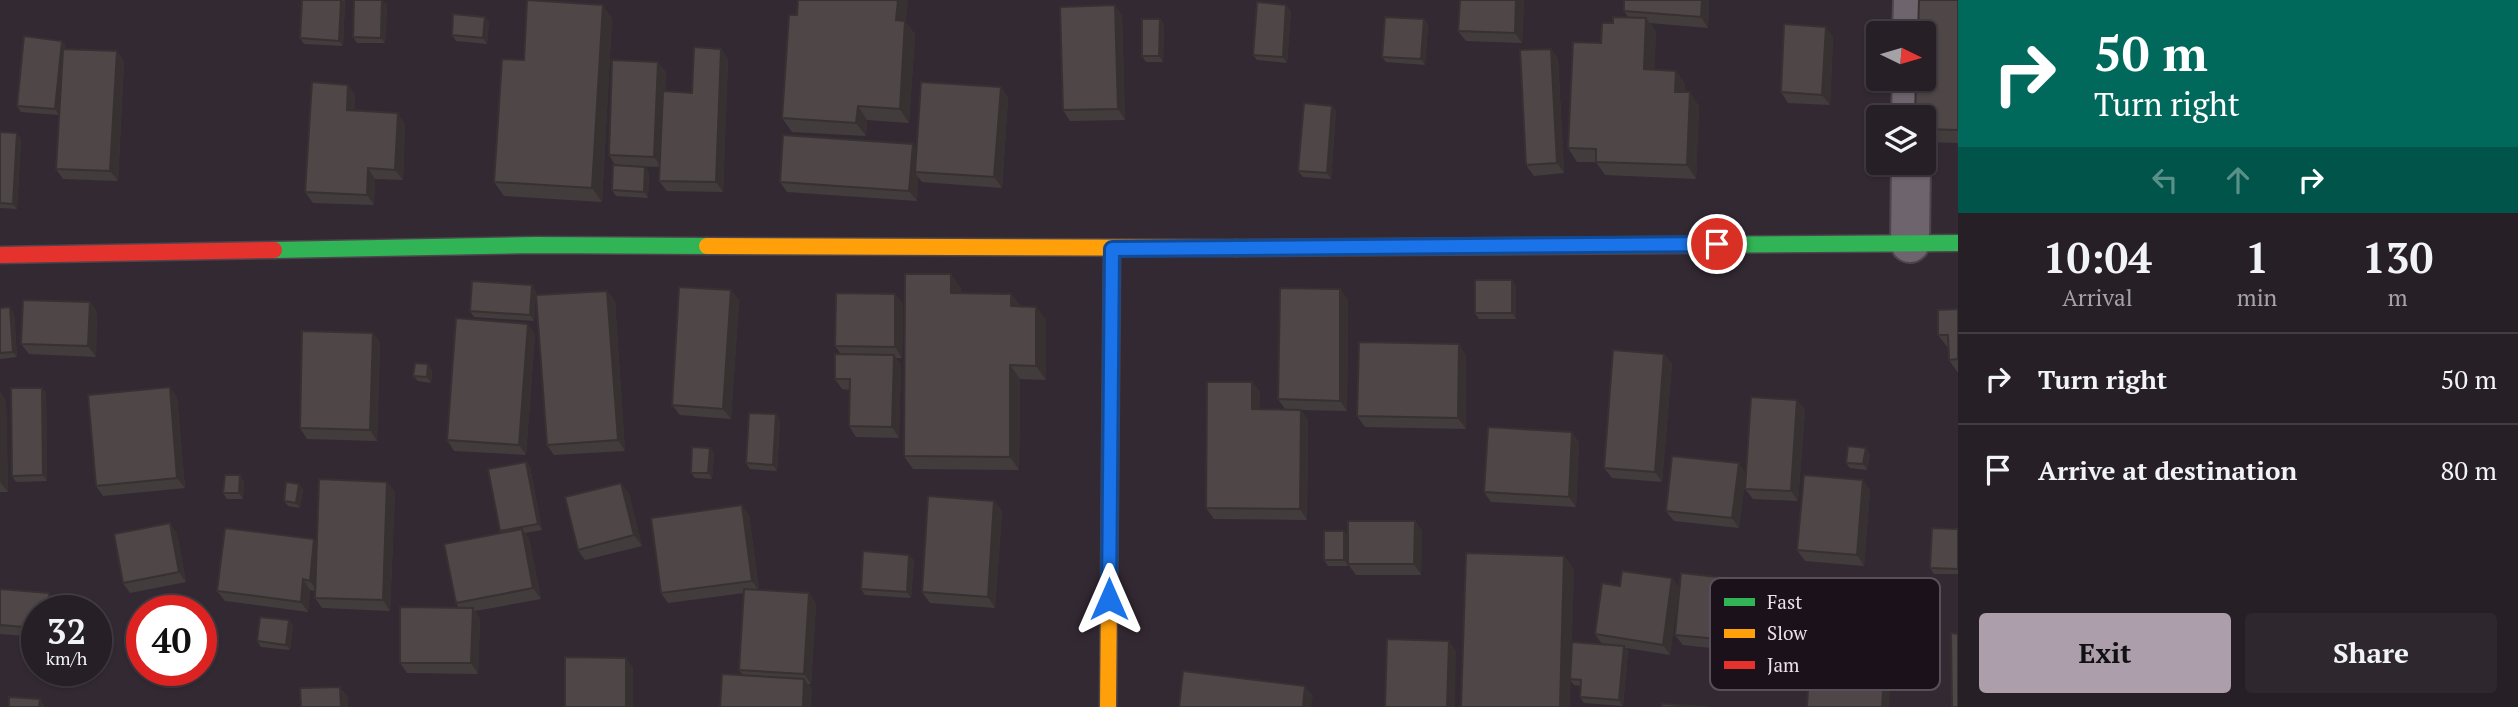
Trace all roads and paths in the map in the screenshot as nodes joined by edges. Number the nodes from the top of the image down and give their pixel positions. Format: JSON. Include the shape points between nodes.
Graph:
{"nodes":[{"id":1,"x":1913,"y":0,"type":"edge"},
{"id":2,"x":1912,"y":21,"type":"edge"},
{"id":3,"x":1911,"y":175,"type":"edge"},
{"id":4,"x":1910,"y":243,"type":"junction"},
{"id":5,"x":1958,"y":243,"type":"edge"},
{"id":6,"x":1112,"y":249,"type":"junction"},
{"id":7,"x":0,"y":255,"type":"edge"},
{"id":8,"x":1108,"y":707,"type":"edge"}],
"edges":[{"from":1,"to":2,"type":"street"},
{"from":3,"to":4,"type":"street"},
{"from":4,"to":5,"type":"street"},
{"from":4,"to":6,"type":"street"},
{"from":6,"to":7,"type":"street","via":[[534,245]]},
{"from":6,"to":8,"type":"street"}]}
